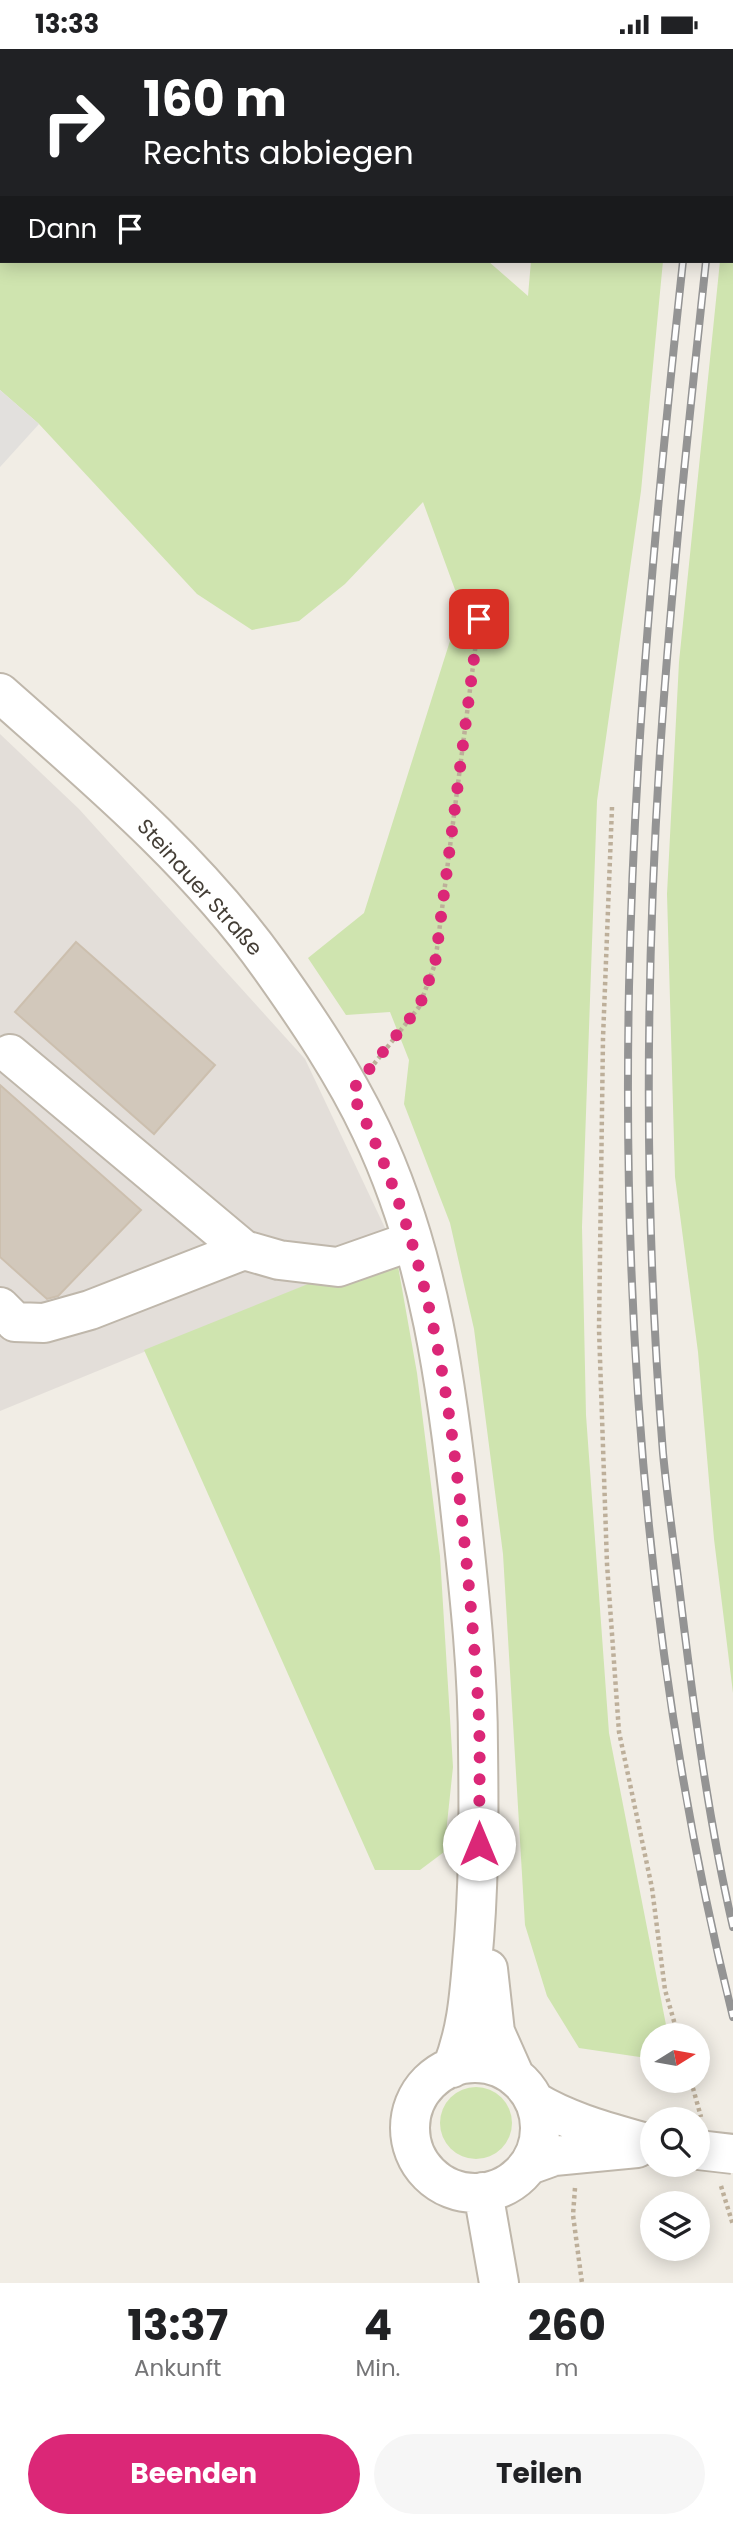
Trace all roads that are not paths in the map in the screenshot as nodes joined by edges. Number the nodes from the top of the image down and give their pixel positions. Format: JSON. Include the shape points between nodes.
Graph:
{"nodes":[{"id":1,"x":0,"y":693,"type":"edge"},
{"id":2,"x":10,"y":1054,"type":"dead end"},
{"id":3,"x":412,"y":1241,"type":"junction"},
{"id":4,"x":244,"y":1249,"type":"junction"},
{"id":5,"x":0,"y":1307,"type":"edge"},
{"id":6,"x":479,"y":1895,"type":"junction"},
{"id":7,"x":452,"y":2068,"type":"junction"},
{"id":8,"x":525,"y":2089,"type":"junction"},
{"id":9,"x":640,"y":2142,"type":"edge"},
{"id":10,"x":640,"y":2147,"type":"edge"},
{"id":11,"x":710,"y":2151,"type":"edge"},
{"id":12,"x":733,"y":2154,"type":"edge"},
{"id":13,"x":529,"y":2165,"type":"junction"},
{"id":14,"x":483,"y":2193,"type":"junction"},
{"id":15,"x":499,"y":2283,"type":"edge"}],
"edges":[{"from":1,"to":3,"type":"street","name":"Steinauer Straße","via":[[148,828],[219,902],[269,964],[372,1132]]},
{"from":2,"to":4,"type":"street"},
{"from":3,"to":4,"type":"street","via":[[338,1267],[279,1260]]},
{"from":3,"to":6,"type":"street","name":"Steinauer Straße","via":[[435,1327],[464,1542],[478,1703]]},
{"from":4,"to":5,"type":"street","via":[[90,1310],[44,1323],[15,1322]]},
{"from":6,"to":7,"type":"street","name":"Steinauer Straße","via":[[466,2027]]},
{"from":6,"to":8,"type":"street","name":"Steinauer Straße","via":[[495,2032]]},
{"from":7,"to":8,"type":"street","via":[[491,2065]]},
{"from":7,"to":14,"type":"street","via":[[439,2074],[419,2095],[411,2137],[421,2164],[442,2184]]},
{"from":8,"to":9,"type":"street","via":[[554,2113]]},
{"from":8,"to":13,"type":"street","via":[[540,2133]]},
{"from":10,"to":13,"type":"street","via":[[554,2156]]},
{"from":11,"to":12,"type":"street","bridge":true},
{"from":13,"to":14,"type":"street","via":[[505,2186]]},
{"from":14,"to":15,"type":"street"}]}
